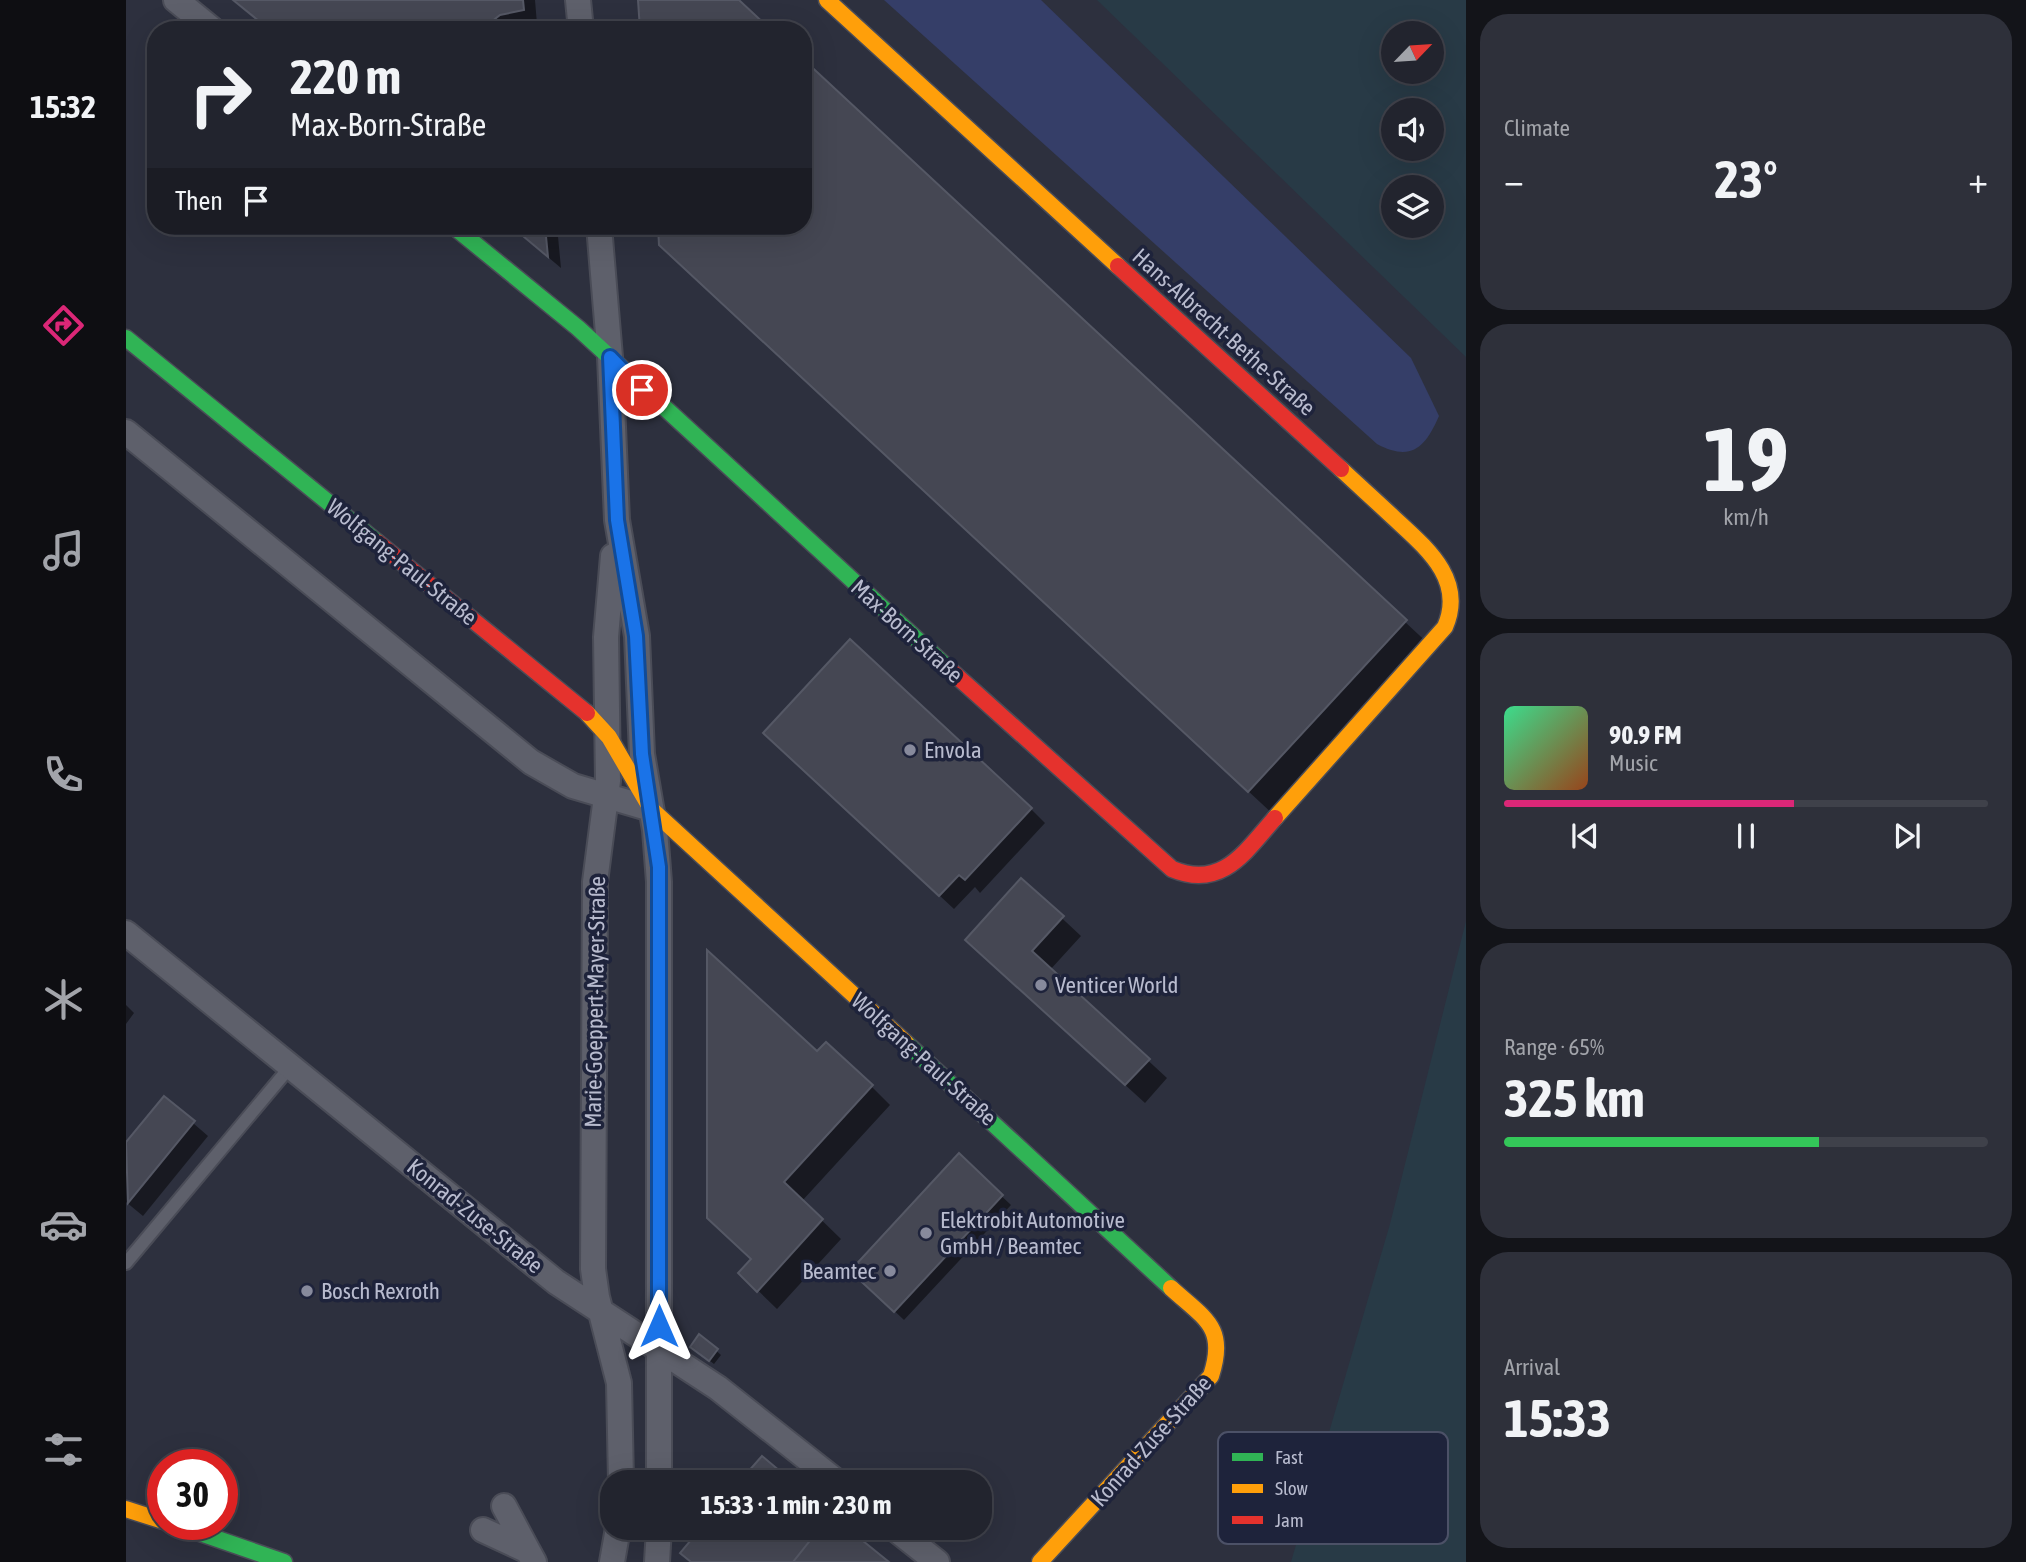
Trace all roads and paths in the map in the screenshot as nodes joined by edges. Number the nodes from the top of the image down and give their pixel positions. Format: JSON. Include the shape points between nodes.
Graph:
{"nodes":[{"id":1,"x":176,"y":0,"type":"edge"},
{"id":2,"x":578,"y":0,"type":"edge"},
{"id":3,"x":827,"y":0,"type":"edge"},
{"id":4,"x":202,"y":21,"type":"edge"},
{"id":5,"x":580,"y":21,"type":"edge"},
{"id":6,"x":464,"y":235,"type":"edge"},
{"id":7,"x":600,"y":235,"type":"edge"},
{"id":8,"x":126,"y":338,"type":"edge"},
{"id":9,"x":610,"y":357,"type":"junction"},
{"id":10,"x":126,"y":432,"type":"edge"},
{"id":11,"x":617,"y":520,"type":"junction"},
{"id":12,"x":1357,"y":727,"type":"joint"},
{"id":13,"x":609,"y":737,"type":"junction"},
{"id":14,"x":606,"y":796,"type":"junction"},
{"id":15,"x":651,"y":809,"type":"junction"},
{"id":16,"x":126,"y":933,"type":"edge"},
{"id":17,"x":290,"y":1067,"type":"junction"},
{"id":18,"x":126,"y":1263,"type":"edge"},
{"id":19,"x":1197,"y":1309,"type":"joint"},
{"id":20,"x":600,"y":1313,"type":"junction"},
{"id":21,"x":659,"y":1351,"type":"junction"},
{"id":22,"x":621,"y":1470,"type":"edge"},
{"id":23,"x":659,"y":1470,"type":"edge"},
{"id":24,"x":822,"y":1470,"type":"edge"},
{"id":25,"x":504,"y":1506,"type":"dead end"},
{"id":26,"x":126,"y":1509,"type":"edge"},
{"id":27,"x":147,"y":1516,"type":"edge"},
{"id":28,"x":483,"y":1530,"type":"dead end"},
{"id":29,"x":220,"y":1540,"type":"edge"},
{"id":30,"x":616,"y":1540,"type":"edge"},
{"id":31,"x":658,"y":1540,"type":"edge"},
{"id":32,"x":909,"y":1540,"type":"edge"},
{"id":33,"x":531,"y":1556,"type":"edge"},
{"id":34,"x":284,"y":1562,"type":"edge"},
{"id":35,"x":612,"y":1562,"type":"edge"},
{"id":36,"x":657,"y":1562,"type":"edge"},
{"id":37,"x":937,"y":1562,"type":"edge"},
{"id":38,"x":1040,"y":1562,"type":"edge"}],
"edges":[{"from":1,"to":4,"type":"street"},
{"from":2,"to":5,"type":"street"},
{"from":3,"to":12,"type":"street","name":"Hans-Albrecht-Bethe-Straße","via":[[1443,566],[1452,595],[1450,620]]},
{"from":6,"to":9,"type":"street","name":"Max-Born-Straße"},
{"from":7,"to":9,"type":"street","name":"Marie-Goeppert-Mayer-Straße"},
{"from":8,"to":13,"type":"street","name":"Wolfgang-Paul-Straße","via":[[580,706]]},
{"from":9,"to":11,"type":"street","name":"Marie-Goeppert-Mayer-Straße"},
{"from":9,"to":12,"type":"street","name":"Max-Born-Straße","via":[[1178,873],[1212,877],[1235,863]]},
{"from":10,"to":14,"type":"street","name":"Wolfgang-Paul-Straße","via":[[531,762],[561,781]]},
{"from":11,"to":13,"type":"street","name":"Marie-Goeppert-Mayer-Straße","via":[[606,637]]},
{"from":11,"to":15,"type":"street","name":"Marie-Goeppert-Mayer-Straße","via":[[636,636],[639,727]]},
{"from":13,"to":14,"type":"street","name":"Marie-Goeppert-Mayer-Straße"},
{"from":13,"to":15,"type":"street","name":"Wolfgang-Paul-Straße"},
{"from":14,"to":15,"type":"street","name":"Wolfgang-Paul-Straße"},
{"from":14,"to":20,"type":"street","name":"Marie-Goeppert-Mayer-Straße","via":[[595,895],[593,1269]]},
{"from":15,"to":19,"type":"street","name":"Wolfgang-Paul-Straße"},
{"from":15,"to":21,"type":"street","name":"Marie-Goeppert-Mayer-Straße","via":[[659,882]]},
{"from":16,"to":17,"type":"street","name":"Konrad-Zuse-Straße"},
{"from":17,"to":18,"type":"lane"},
{"from":17,"to":20,"type":"street","name":"Konrad-Zuse-Straße"},
{"from":19,"to":38,"type":"street","name":"Konrad-Zuse-Straße","via":[[1211,1324],[1218,1342],[1216,1368]]},
{"from":20,"to":21,"type":"street","name":"Konrad-Zuse-Straße"},
{"from":20,"to":22,"type":"street","name":"Marie-Goeppert-Mayer-Straße","via":[[619,1383]]},
{"from":21,"to":23,"type":"street","name":"Marie-Goeppert-Mayer-Straße"},
{"from":21,"to":24,"type":"street","name":"Konrad-Zuse-Straße","via":[[718,1388]]},
{"from":25,"to":33,"type":"street"},
{"from":26,"to":27,"type":"street"},
{"from":28,"to":33,"type":"street"},
{"from":29,"to":34,"type":"street"},
{"from":30,"to":35,"type":"street"},
{"from":31,"to":36,"type":"street"},
{"from":32,"to":37,"type":"street"}]}
